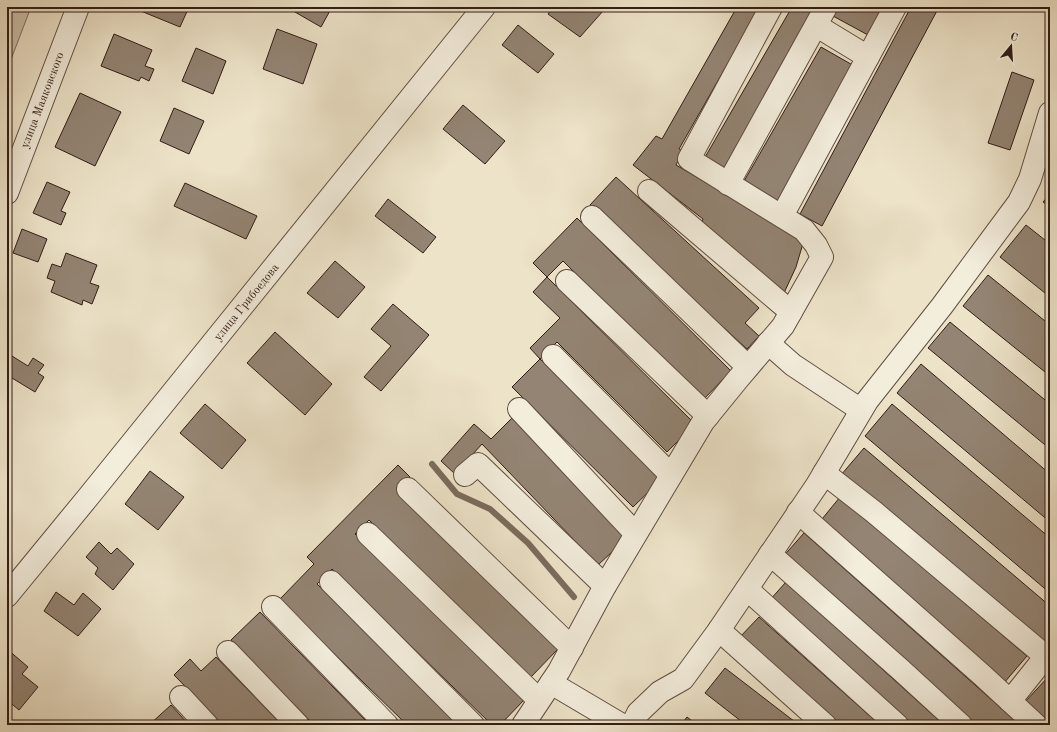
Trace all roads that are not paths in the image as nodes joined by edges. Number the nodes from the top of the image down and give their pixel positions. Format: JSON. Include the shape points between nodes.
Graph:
{"nodes":[{"id":1,"x":78,"y":7,"type":"edge"},
{"id":2,"x":484,"y":7,"type":"edge"},
{"id":3,"x":771,"y":7,"type":"edge"},
{"id":4,"x":894,"y":7,"type":"edge"},
{"id":5,"x":822,"y":16,"type":"edge"},
{"id":6,"x":868,"y":56,"type":"junction"},
{"id":7,"x":1050,"y":113,"type":"edge"},
{"id":8,"x":728,"y":184,"type":"junction"},
{"id":9,"x":650,"y":192,"type":"dead end"},
{"id":10,"x":7,"y":193,"type":"edge"},
{"id":11,"x":782,"y":216,"type":"junction"},
{"id":12,"x":592,"y":217,"type":"dead end"},
{"id":13,"x":567,"y":281,"type":"dead end"},
{"id":14,"x":791,"y":312,"type":"junction"},
{"id":15,"x":768,"y":343,"type":"junction"},
{"id":16,"x":553,"y":356,"type":"dead end"},
{"id":17,"x":748,"y":367,"type":"junction"},
{"id":18,"x":519,"y":409,"type":"dead end"},
{"id":19,"x":862,"y":410,"type":"junction"},
{"id":20,"x":708,"y":416,"type":"junction"},
{"id":21,"x":824,"y":473,"type":"junction"},
{"id":22,"x":465,"y":475,"type":"dead end"},
{"id":23,"x":671,"y":475,"type":"junction"},
{"id":24,"x":408,"y":489,"type":"dead end"},
{"id":25,"x":798,"y":512,"type":"junction"},
{"id":26,"x":368,"y":534,"type":"dead end"},
{"id":27,"x":635,"y":534,"type":"junction"},
{"id":28,"x":770,"y":554,"type":"junction"},
{"id":29,"x":331,"y":582,"type":"dead end"},
{"id":30,"x":605,"y":586,"type":"junction"},
{"id":31,"x":747,"y":589,"type":"junction"},
{"id":32,"x":7,"y":596,"type":"edge"},
{"id":33,"x":272,"y":607,"type":"dead end"},
{"id":34,"x":719,"y":630,"type":"junction"},
{"id":35,"x":572,"y":648,"type":"junction"},
{"id":36,"x":228,"y":652,"type":"dead end"},
{"id":37,"x":1048,"y":658,"type":"edge"},
{"id":38,"x":545,"y":692,"type":"junction"},
{"id":39,"x":180,"y":697,"type":"dead end"},
{"id":40,"x":1010,"y":700,"type":"junction"},
{"id":41,"x":207,"y":725,"type":"edge"},
{"id":42,"x":298,"y":725,"type":"edge"},
{"id":43,"x":387,"y":725,"type":"edge"},
{"id":44,"x":473,"y":725,"type":"edge"},
{"id":45,"x":523,"y":725,"type":"edge"},
{"id":46,"x":622,"y":725,"type":"edge"},
{"id":47,"x":632,"y":725,"type":"edge"},
{"id":48,"x":825,"y":725,"type":"edge"},
{"id":49,"x":898,"y":725,"type":"edge"},
{"id":50,"x":961,"y":725,"type":"edge"},
{"id":51,"x":1036,"y":725,"type":"edge"}],
"edges":[{"from":1,"to":10,"type":"street","name":"улица Маяковского"},
{"from":2,"to":32,"type":"street","name":"улица Грибоедова"},
{"from":3,"to":8,"type":"street","via":[[689,160]]},
{"from":4,"to":6,"type":"street"},
{"from":5,"to":6,"type":"street"},
{"from":5,"to":8,"type":"street"},
{"from":6,"to":11,"type":"street"},
{"from":7,"to":19,"type":"street","via":[[1030,180],[1019,202]]},
{"from":8,"to":11,"type":"street"},
{"from":9,"to":14,"type":"street"},
{"from":11,"to":14,"type":"street","via":[[804,230],[822,257]]},
{"from":12,"to":17,"type":"street"},
{"from":13,"to":20,"type":"street"},
{"from":14,"to":15,"type":"street"},
{"from":15,"to":17,"type":"street"},
{"from":15,"to":19,"type":"street","via":[[794,365]]},
{"from":16,"to":23,"type":"street"},
{"from":17,"to":20,"type":"street"},
{"from":18,"to":27,"type":"street"},
{"from":19,"to":21,"type":"street"},
{"from":20,"to":23,"type":"street"},
{"from":21,"to":25,"type":"street"},
{"from":21,"to":37,"type":"street"},
{"from":22,"to":30,"type":"street","via":[[478,464]]},
{"from":23,"to":27,"type":"street"},
{"from":24,"to":35,"type":"street"},
{"from":25,"to":28,"type":"street"},
{"from":25,"to":40,"type":"street"},
{"from":26,"to":38,"type":"street"},
{"from":27,"to":30,"type":"street"},
{"from":28,"to":31,"type":"street"},
{"from":28,"to":50,"type":"street"},
{"from":29,"to":44,"type":"street"},
{"from":30,"to":35,"type":"street"},
{"from":31,"to":34,"type":"street"},
{"from":31,"to":49,"type":"street"},
{"from":33,"to":43,"type":"street"},
{"from":34,"to":47,"type":"street","via":[[683,679],[660,692],[638,713]]},
{"from":34,"to":48,"type":"street"},
{"from":35,"to":38,"type":"street"},
{"from":36,"to":42,"type":"street"},
{"from":37,"to":40,"type":"street"},
{"from":38,"to":45,"type":"street"},
{"from":38,"to":46,"type":"street"},
{"from":39,"to":41,"type":"street"},
{"from":40,"to":51,"type":"street"}]}
